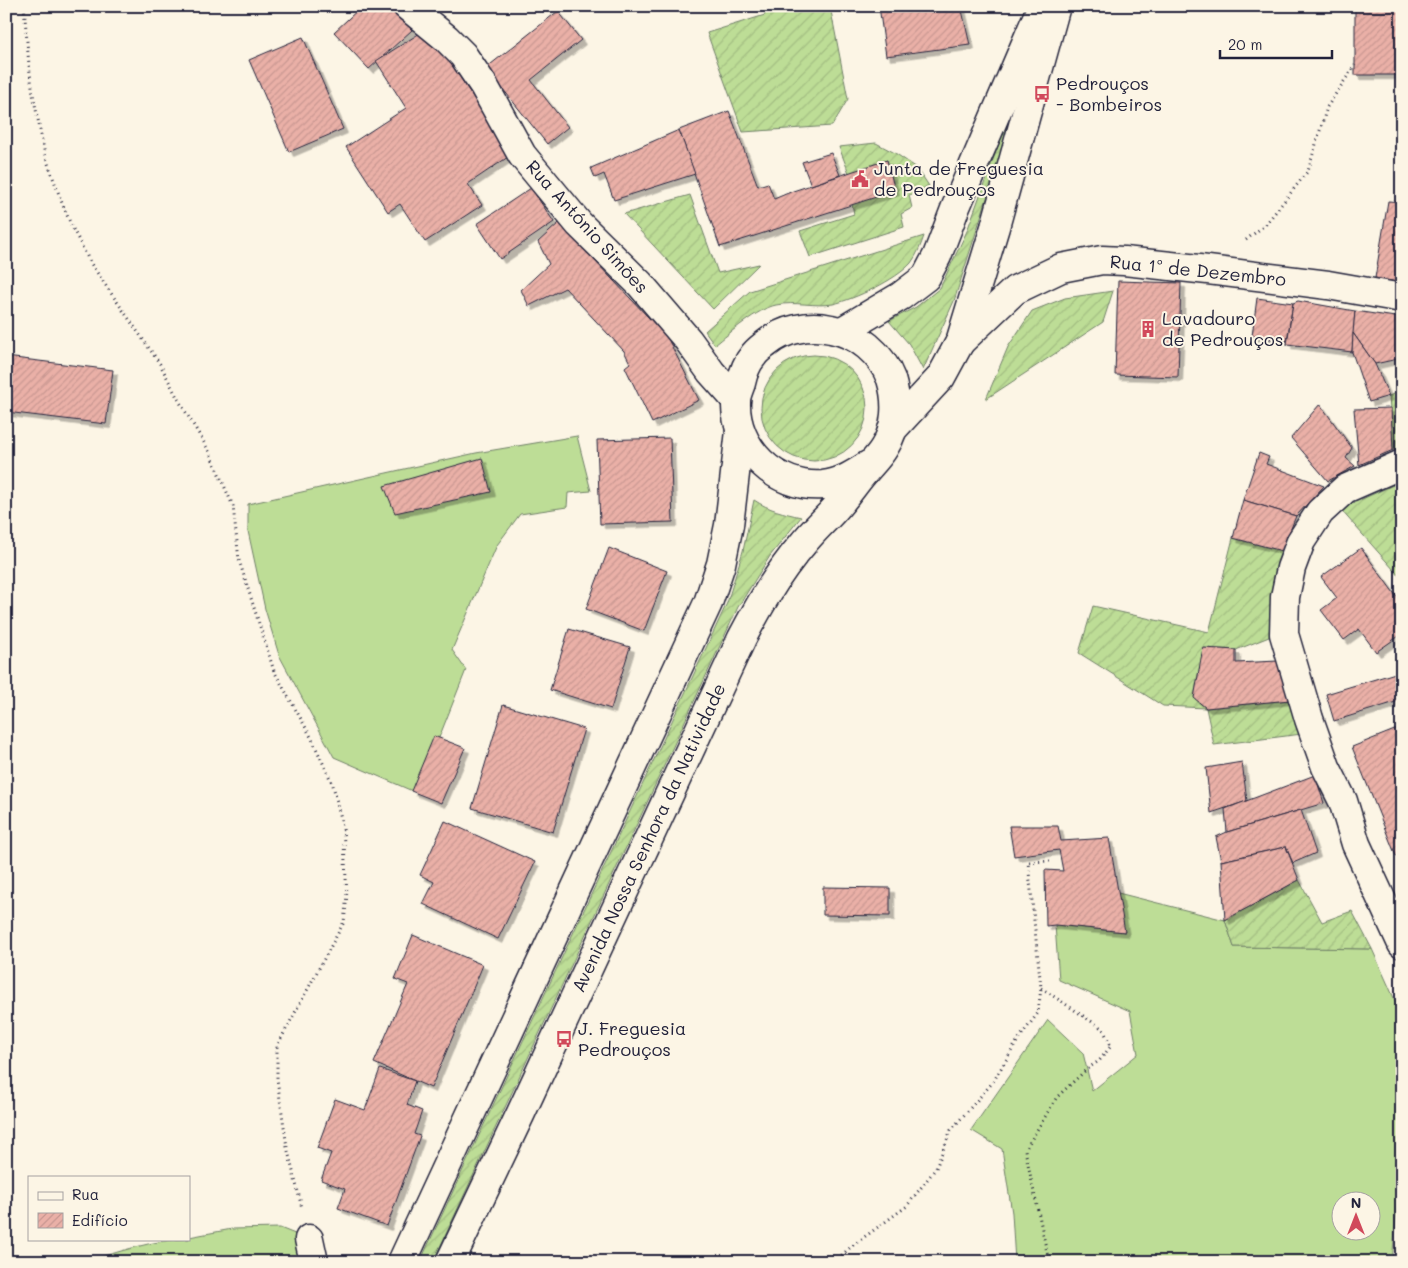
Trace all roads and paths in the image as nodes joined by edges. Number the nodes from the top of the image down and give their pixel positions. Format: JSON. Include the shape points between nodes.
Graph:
{"nodes":[{"id":1,"x":24,"y":6,"type":"edge"},
{"id":2,"x":407,"y":6,"type":"edge"},
{"id":3,"x":1041,"y":6,"type":"edge"},
{"id":4,"x":1056,"y":6,"type":"edge"},
{"id":5,"x":1355,"y":64,"type":"dead end"},
{"id":6,"x":1208,"y":270,"type":"junction"},
{"id":7,"x":1402,"y":298,"type":"edge"},
{"id":8,"x":842,"y":331,"type":"junction"},
{"id":9,"x":960,"y":342,"type":"junction"},
{"id":10,"x":736,"y":400,"type":"junction"},
{"id":11,"x":892,"y":430,"type":"junction"},
{"id":12,"x":740,"y":431,"type":"junction"},
{"id":13,"x":870,"y":464,"type":"junction"},
{"id":14,"x":1402,"y":464,"type":"edge"},
{"id":15,"x":1050,"y":860,"type":"dead end"},
{"id":16,"x":1402,"y":944,"type":"edge"},
{"id":17,"x":1041,"y":988,"type":"junction"},
{"id":18,"x":312,"y":1250,"type":"edge"},
{"id":19,"x":402,"y":1262,"type":"edge"},
{"id":20,"x":450,"y":1262,"type":"edge"},
{"id":21,"x":834,"y":1262,"type":"edge"},
{"id":22,"x":1049,"y":1262,"type":"edge"}],
"edges":[{"from":1,"to":18,"type":"path","via":[[33,94],[46,155],[62,203],[92,264],[160,364],[209,451],[233,506],[239,560],[274,672],[334,785],[343,827],[347,895],[344,922],[277,1046],[277,1079],[287,1147]]},
{"from":2,"to":10,"type":"main road","name":"Rua António Simões","via":[[463,55],[522,155],[579,224],[640,284]]},
{"from":3,"to":8,"type":"main road","via":[[926,277]]},
{"from":4,"to":9,"type":"main road","name":"Avenida Nossa Senhora da Natividade"},
{"from":5,"to":6,"type":"path","via":[[1327,107],[1308,172],[1266,224]]},
{"from":6,"to":7,"type":"main road","name":"Rua 1º de Dezembro"},
{"from":6,"to":9,"type":"main road","name":"Rua 1º de Dezembro","via":[[1102,260],[1061,268],[1015,290]]},
{"from":8,"to":10,"type":"main road","name":"Avenida Nossa Senhora da Natividade","via":[[819,326],[794,329],[772,339],[752,356]]},
{"from":8,"to":11,"type":"main road","name":"Avenida Nossa Senhora da Natividade","via":[[876,353],[887,370],[894,389],[896,410]]},
{"from":9,"to":11,"type":"main road","name":"Avenida Nossa Senhora da Natividade","via":[[941,377]]},
{"from":10,"to":12,"type":"main road","name":"Avenida Nossa Senhora da Natividade"},
{"from":11,"to":13,"type":"main road","name":"Avenida Nossa Senhora da Natividade","via":[[884,448]]},
{"from":12,"to":13,"type":"main road","name":"Avenida Nossa Senhora da Natividade","via":[[752,454],[772,472],[796,482],[822,485],[848,479]]},
{"from":12,"to":19,"type":"main road","name":"Avenida Nossa Senhora da Natividade","via":[[728,525],[708,603]]},
{"from":13,"to":20,"type":"main road","name":"Avenida Nossa Senhora da Natividade","via":[[836,508],[800,546],[742,638]]},
{"from":14,"to":16,"type":"main road","via":[[1345,489],[1320,512],[1301,542],[1291,568],[1285,598],[1284,634],[1326,767],[1343,802],[1356,844]]},
{"from":15,"to":17,"type":"path","via":[[1028,862]]},
{"from":17,"to":21,"type":"path","via":[[1038,1013],[993,1082],[951,1130],[936,1168],[907,1206]]},
{"from":17,"to":22,"type":"path","via":[[1104,1029],[1112,1046],[1057,1098],[1026,1150]]}]}
